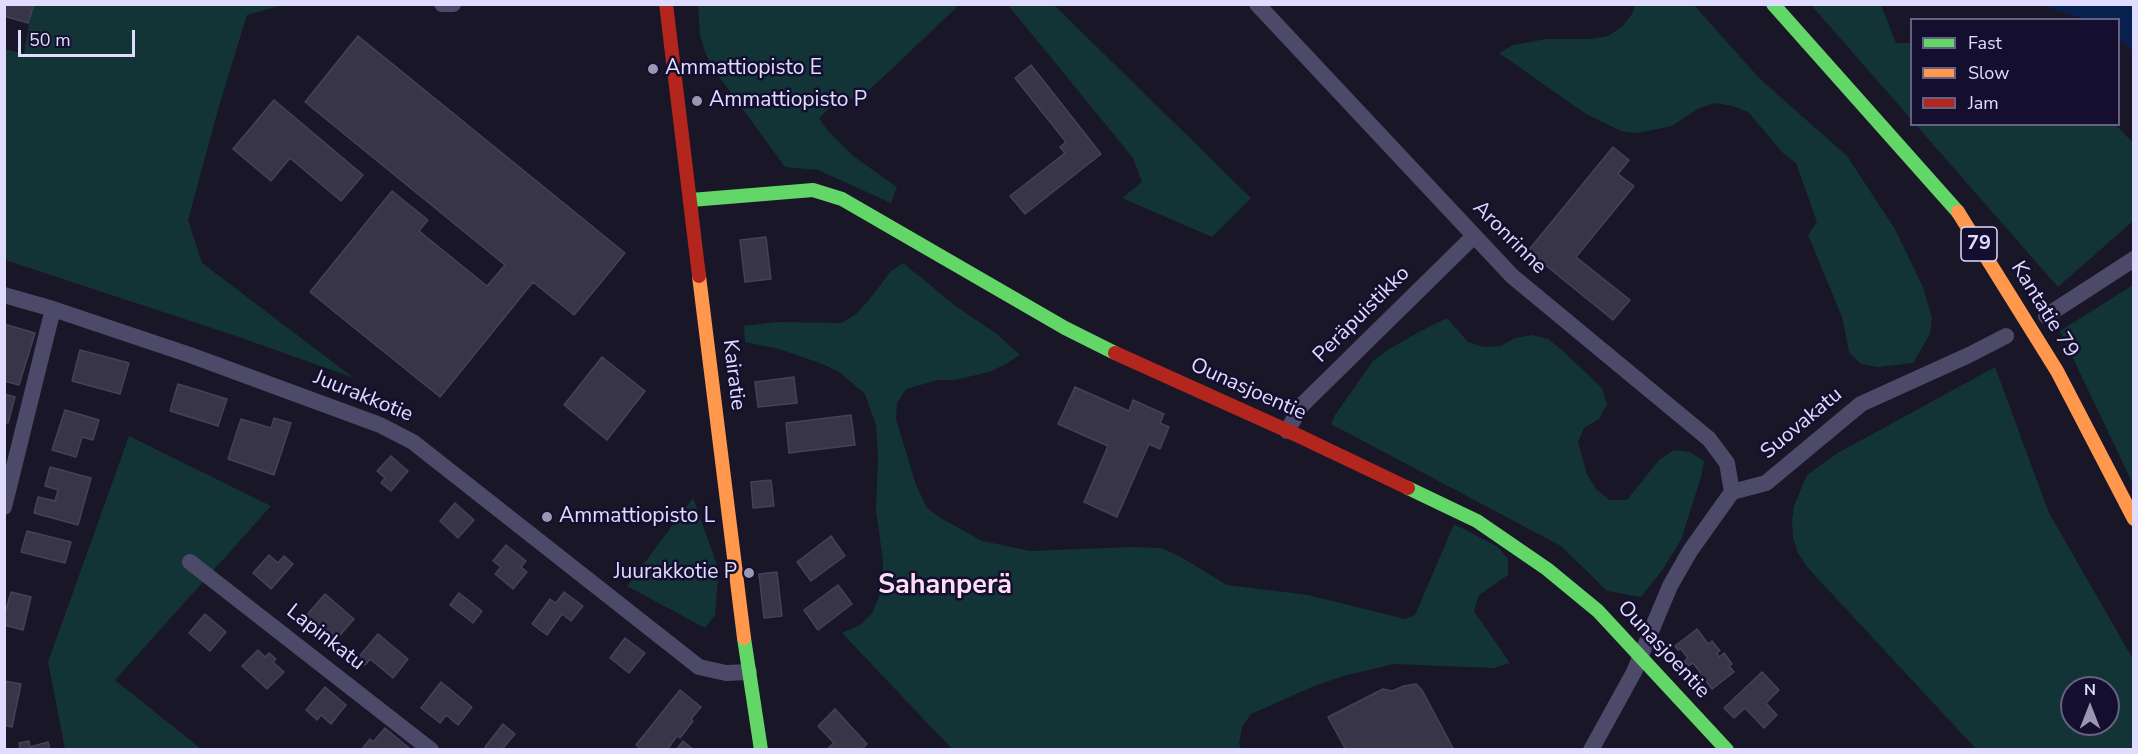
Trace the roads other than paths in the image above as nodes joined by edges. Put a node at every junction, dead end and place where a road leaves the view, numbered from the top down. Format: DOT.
graph roads {
  1 [pos="442,4"];
  2 [pos="453,4"];
  3 [pos="666,4"];
  4 [pos="1257,4"];
  5 [pos="1773,4"];
  6 [pos="690,200"];
  7 [pos="1474,236"];
  8 [pos="2133,259"];
  9 [pos="4,295"];
  10 [pos="53,309"];
  11 [pos="2046,316"];
  12 [pos="2006,336"];
  13 [pos="1287,430"];
  14 [pos="1732,492"];
  15 [pos="4,507"];
  16 [pos="2133,519"];
  17 [pos="190,562"];
  18 [pos="1640,658"];
  19 [pos="750,672"];
  20 [pos="431,750"];
  21 [pos="761,750"];
  22 [pos="1591,750"];
  23 [pos="1727,750"];
  1 -- 2 [label="street"];
  3 -- 6 [label="main road, Kairatie"];
  4 -- 7 [label="street, Aronrinne"];
  5 -- 16 [label="main road, Kantatie 79 / 79"];
  6 -- 13 [label="main road, Ounasjoentie"];
  6 -- 19 [label="main road, Kairatie"];
  7 -- 13 [label="street, Peräpuistikko"];
  7 -- 14 [label="street, Aronrinne"];
  8 -- 11 [label="street"];
  9 -- 10 [label="street, Juurakkotie"];
  10 -- 15 [label="street"];
  10 -- 19 [label="street, Juurakkotie"];
  12 -- 14 [label="street, Suovakatu"];
  13 -- 18 [label="main road, Ounasjoentie"];
  14 -- 18 [label="street"];
  17 -- 20 [label="street, Lapinkatu"];
  18 -- 22 [label="street"];
  18 -- 23 [label="main road, Ounasjoentie"];
  19 -- 21 [label="main road, Kairatie"];
}
